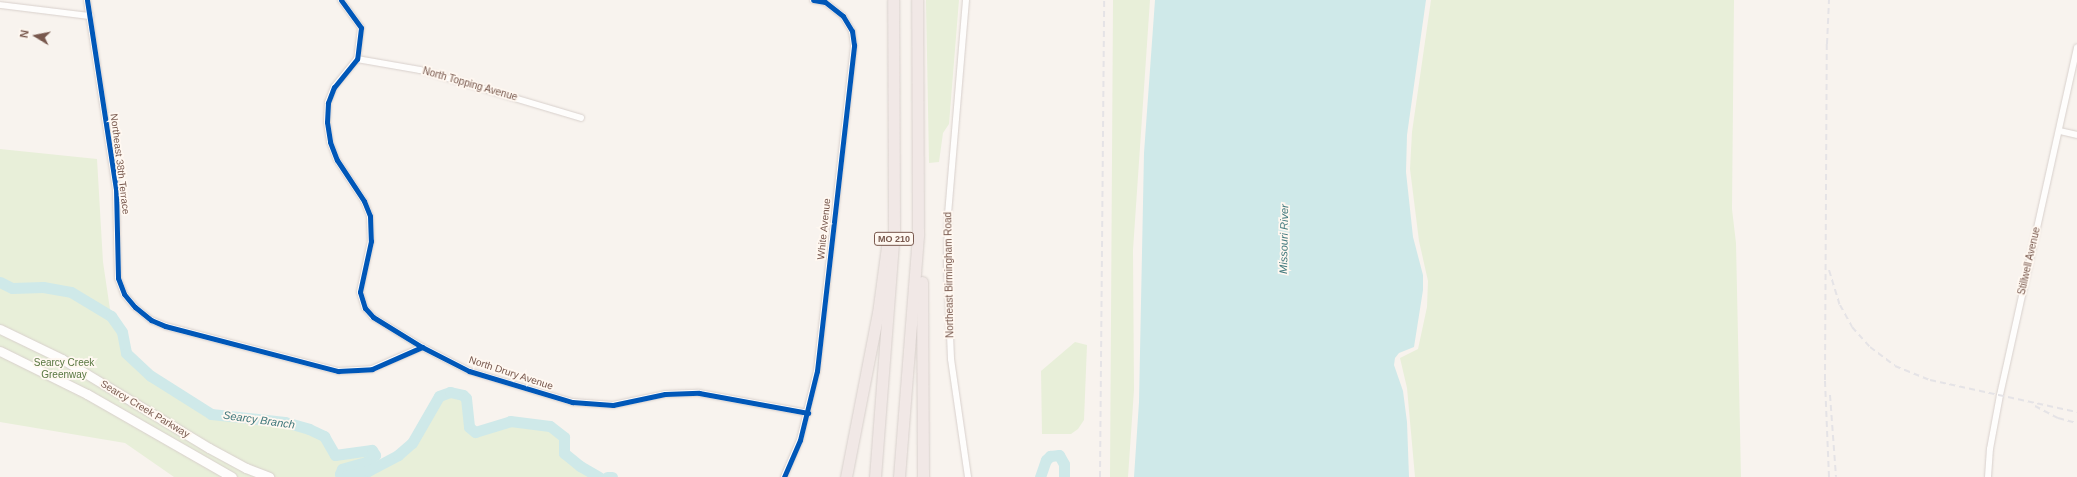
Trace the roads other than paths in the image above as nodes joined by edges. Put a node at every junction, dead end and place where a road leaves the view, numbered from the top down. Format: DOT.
graph roads {
  1 [pos="87,0"];
  2 [pos="341,0"];
  3 [pos="813,0"];
  4 [pos="893,0"];
  5 [pos="917,0"];
  6 [pos="966,0"];
  7 [pos="0,5"];
  8 [pos="90,16"];
  9 [pos="2077,47"];
  10 [pos="357,59"];
  11 [pos="581,118"];
  12 [pos="2060,131"];
  13 [pos="2077,135"];
  14 [pos="895,172"];
  15 [pos="917,257"];
  16 [pos="0,329"];
  17 [pos="422,347"];
  18 [pos="0,352"];
  19 [pos="808,413"];
  20 [pos="232,477"];
  21 [pos="269,477"];
  22 [pos="784,477"];
  23 [pos="846,477"];
  24 [pos="875,477"];
  25 [pos="899,477"];
  26 [pos="923,477"];
  27 [pos="968,477"];
  28 [pos="1988,477"];
  1 -- 8 [label="street, Northeast 38th Terrace"];
  2 -- 10 [label="street"];
  3 -- 19 [label="street, White Avenue"];
  4 -- 14 [label="highway, MO 210"];
  5 -- 15 [label="highway, MO 210"];
  6 -- 27 [label="street, Northeast Birmingham Road"];
  7 -- 8 [label="street"];
  8 -- 17 [label="street, Northeast 38th Terrace"];
  9 -- 12 [label="street, Stillwell Avenue"];
  10 -- 11 [label="street, North Topping Avenue"];
  10 -- 17 [label="street, North Drury Avenue"];
  12 -- 13 [label="street"];
  12 -- 28 [label="street, Stillwell Avenue"];
  14 -- 23 [label="highway"];
  14 -- 24 [label="highway, MO 210"];
  15 -- 25 [label="highway, MO 210"];
  15 -- 26 [label="highway"];
  16 -- 21 [label="street, Searcy Creek Parkway"];
  17 -- 19 [label="street, North Drury Avenue"];
  18 -- 20 [label="street, Searcy Creek Parkway"];
  19 -- 22 [label="street, White Avenue"];
}
